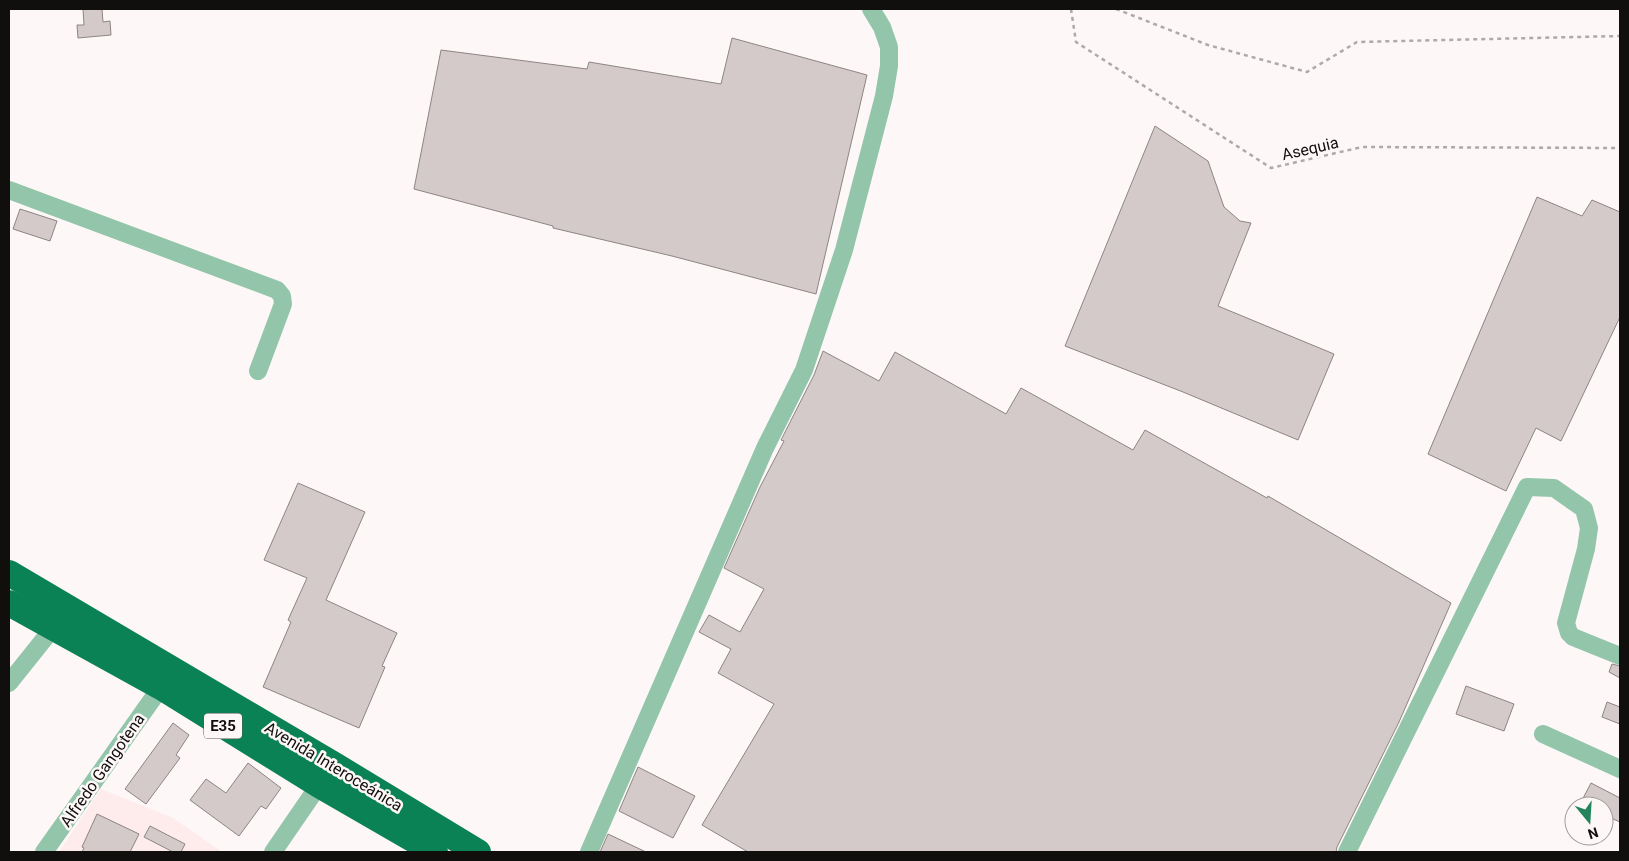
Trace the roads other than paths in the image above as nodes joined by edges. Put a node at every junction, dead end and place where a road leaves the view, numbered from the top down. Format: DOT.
graph roads {
  1 [pos="871,9"];
  2 [pos="9,190"];
  3 [pos="258,371"];
  4 [pos="9,573"];
  5 [pos="9,603"];
  6 [pos="53,628"];
  7 [pos="1620,656"];
  8 [pos="9,684"];
  9 [pos="161,687"];
  10 [pos="1542,734"];
  11 [pos="1620,768"];
  12 [pos="319,785"];
  13 [pos="44,852"];
  14 [pos="273,852"];
  15 [pos="435,852"];
  16 [pos="478,852"];
  17 [pos="589,852"];
  18 [pos="1347,852"];
  1 -- 17 [label="street"];
  2 -- 3 [label="street"];
  4 -- 16 [label="highway, Avenida Interoceánica / E35"];
  5 -- 6 [label="highway, Avenida Interoceánica / E35"];
  6 -- 8 [label="street"];
  6 -- 9 [label="highway, Avenida Interoceánica / E35"];
  7 -- 18 [label="street"];
  9 -- 12 [label="highway, Avenida Interoceánica / E35"];
  9 -- 13 [label="street, Alfredo Gangotena"];
  10 -- 11 [label="street"];
  12 -- 14 [label="street"];
  12 -- 15 [label="highway, Avenida Interoceánica / E35"];
}
